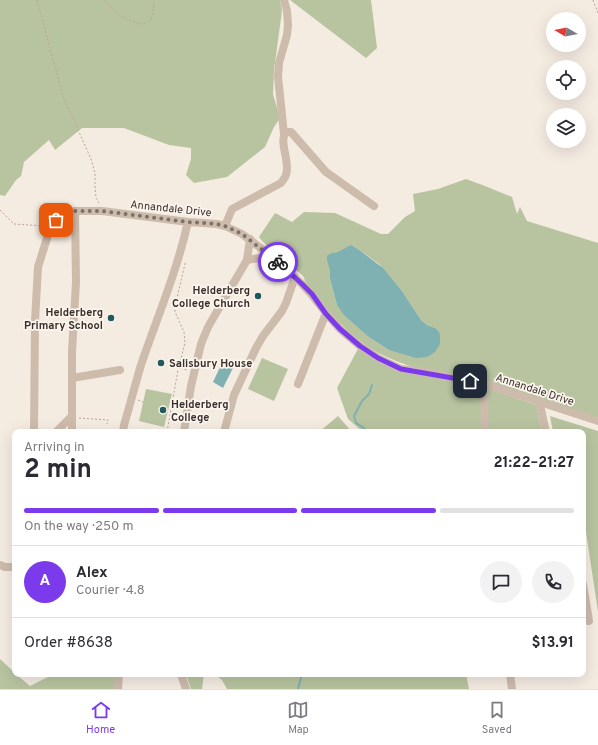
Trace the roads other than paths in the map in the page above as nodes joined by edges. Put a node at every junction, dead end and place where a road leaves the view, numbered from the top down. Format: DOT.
graph roads {
  1 [pos="284,0"];
  2 [pos="284,134"];
  3 [pos="374,206"];
  4 [pos="75,211"];
  5 [pos="188,222"];
  6 [pos="225,226"];
  7 [pos="250,239"];
  8 [pos="271,256"];
  9 [pos="247,260"];
  10 [pos="295,277"];
  11 [pos="326,314"];
  12 [pos="120,370"];
  13 [pos="72,378"];
  14 [pos="298,384"];
  15 [pos="485,384"];
  16 [pos="539,401"];
  17 [pos="72,417"];
  18 [pos="598,421"];
  19 [pos="34,429"];
  20 [pos="59,429"];
  21 [pos="72,429"];
  22 [pos="123,429"];
  23 [pos="184,429"];
  24 [pos="225,429"];
  25 [pos="485,429"];
  26 [pos="545,429"];
  27 [pos="0,565"];
  28 [pos="12,567"];
  29 [pos="586,602"];
  30 [pos="589,621"];
  31 [pos="119,677"];
  32 [pos="182,677"];
  33 [pos="510,677"];
  34 [pos="118,689"];
  35 [pos="186,689"];
  36 [pos="512,689"];
  1 -- 2 [label="street"];
  2 -- 3 [label="street"];
  2 -- 6 [label="street"];
  4 -- 5 [label="street, Annandale Drive"];
  4 -- 13 [label="street"];
  4 -- 19 [label="street, Annandale Drive"];
  5 -- 6 [label="street, Annandale Drive"];
  5 -- 22 [label="street"];
  6 -- 7 [label="street, Annandale Drive"];
  7 -- 8 [label="street, Annandale Drive"];
  7 -- 9 [label="street"];
  8 -- 9 [label="street"];
  8 -- 10 [label="street, Annandale Drive"];
  9 -- 23 [label="street"];
  10 -- 11 [label="street, Annandale Drive"];
  10 -- 24 [label="street"];
  11 -- 14 [label="street"];
  11 -- 15 [label="street, Annandale Drive"];
  12 -- 13 [label="street"];
  13 -- 17 [label="street"];
  15 -- 16 [label="street, Annandale Drive"];
  15 -- 25 [label="street"];
  16 -- 18 [label="street, Annandale Drive"];
  16 -- 26 [label="street"];
  17 -- 20 [label="street"];
  17 -- 21 [label="street"];
  27 -- 28 [label="street"];
  29 -- 30 [label="street"];
  31 -- 34 [label="street"];
  32 -- 35 [label="street"];
  33 -- 36 [label="street"];
}
